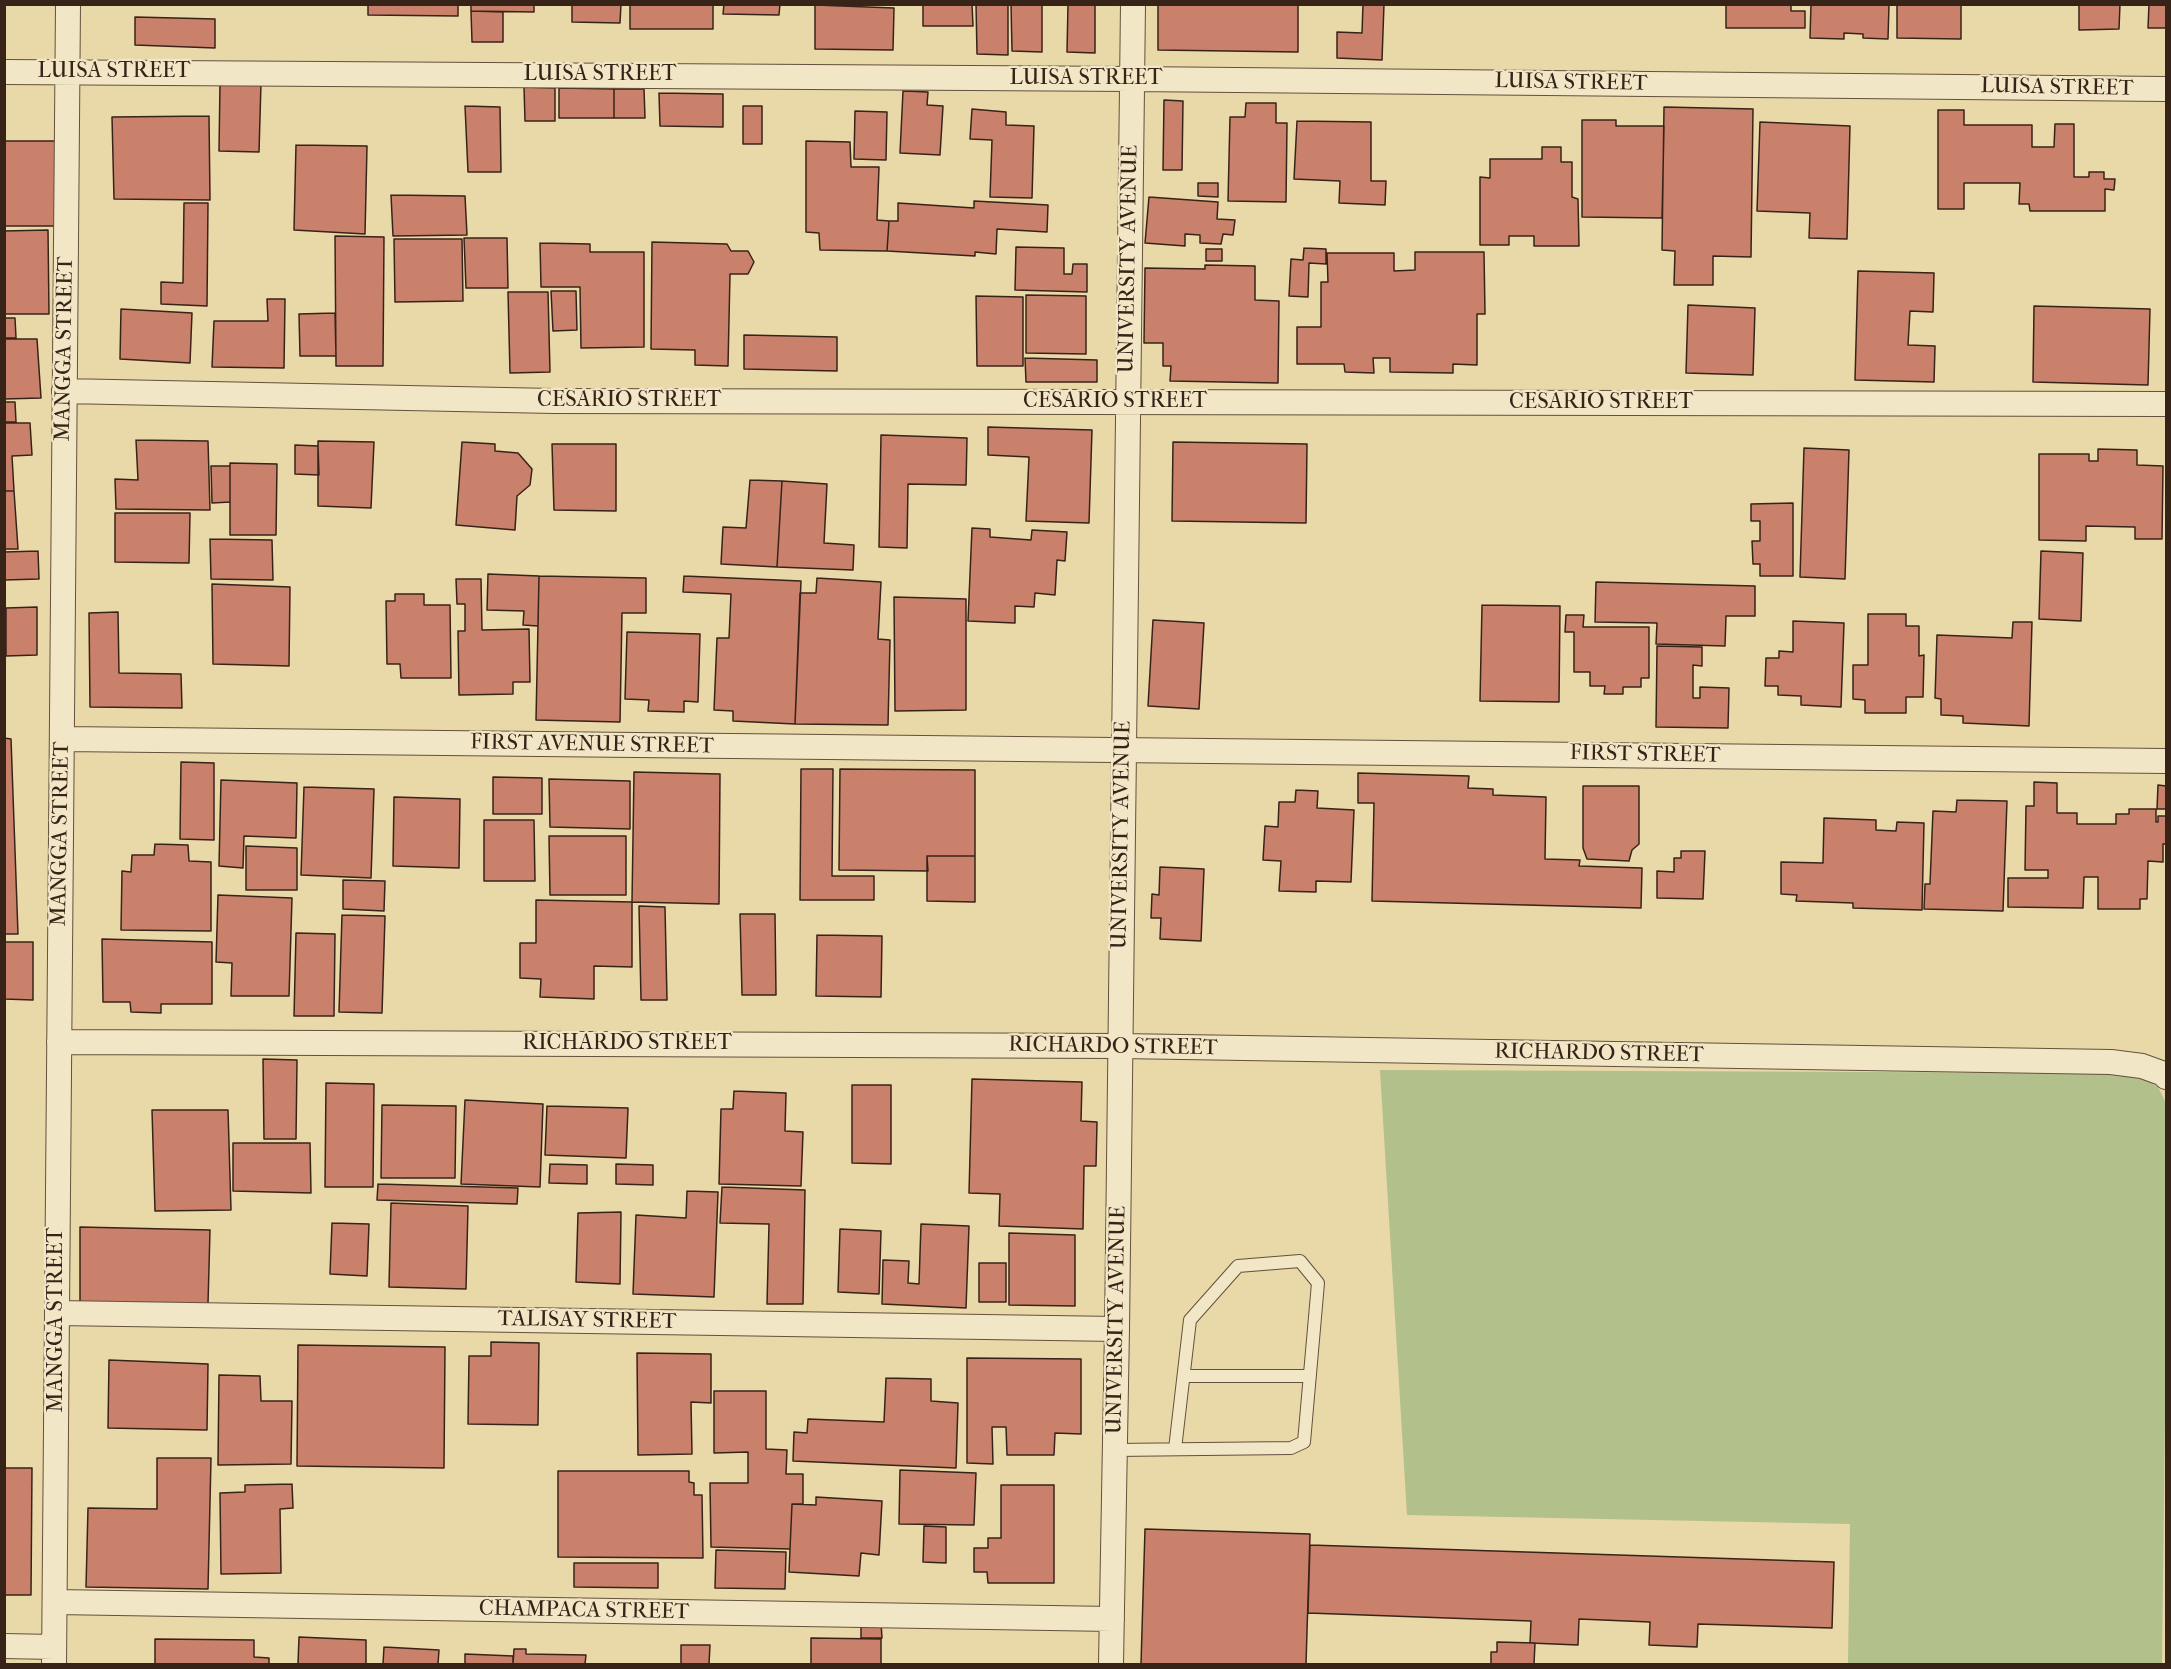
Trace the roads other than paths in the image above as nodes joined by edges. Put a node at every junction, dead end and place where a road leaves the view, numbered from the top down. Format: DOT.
graph roads {
  1 [pos="68,4"];
  2 [pos="1133,4"];
  3 [pos="4,72"];
  4 [pos="68,72"];
  5 [pos="1132,79"];
  6 [pos="2166,89"];
  7 [pos="64,391"];
  8 [pos="1127,402"];
  9 [pos="2166,404"];
  10 [pos="62,739"];
  11 [pos="1123,750"];
  12 [pos="2166,760"];
  13 [pos="59,1042"];
  14 [pos="1120,1046"];
  15 [pos="2165,1076"];
  16 [pos="57,1313"];
  17 [pos="1117,1329"];
  18 [pos="1184,1376"];
  19 [pos="1310,1376"];
  20 [pos="1175,1449"];
  21 [pos="1115,1450"];
  22 [pos="55,1602"];
  23 [pos="1112,1619"];
  24 [pos="4,1646"];
  25 [pos="54,1656"];
  26 [pos="1111,1665"];
  1 -- 4 [label="street, MANGGA STREET"];
  2 -- 5 [label="street, UNIVERSITY AVENUE"];
  3 -- 4 [label="street, LUISA STREET"];
  4 -- 5 [label="street, LUISA STREET"];
  4 -- 7 [label="street, MANGGA STREET"];
  5 -- 6 [label="street, LUISA STREET"];
  5 -- 8 [label="street, UNIVERSITY AVENUE"];
  7 -- 8 [label="street, CESARIO STREET"];
  7 -- 10 [label="street, MANGGA STREET"];
  8 -- 9 [label="street, CESARIO STREET"];
  8 -- 11 [label="street, UNIVERSITY AVENUE"];
  10 -- 11 [label="street, FIRST AVENUE STREET"];
  10 -- 13 [label="street, MANGGA STREET"];
  11 -- 12 [label="street, FIRST STREET"];
  11 -- 14 [label="street, UNIVERSITY AVENUE"];
  13 -- 14 [label="street, RICHARDO STREET"];
  13 -- 16 [label="street, MANGGA STREET"];
  14 -- 15 [label="street, RICHARDO STREET"];
  14 -- 17 [label="street, UNIVERSITY AVENUE"];
  16 -- 17 [label="street, TALISAY STREET"];
  16 -- 22 [label="street, MANGGA STREET"];
  17 -- 21 [label="street, UNIVERSITY AVENUE"];
  18 -- 19 [label="lane"];
  18 -- 19 [label="lane"];
  18 -- 20 [label="lane"];
  19 -- 20 [label="lane"];
  20 -- 21 [label="lane"];
  21 -- 23 [label="street, UNIVERSITY AVENUE"];
  22 -- 23 [label="street, CHAMPACA STREET"];
  22 -- 25 [label="street, MANGGA STREET"];
  23 -- 26 [label="street, UNIVERSITY AVENUE"];
  24 -- 25 [label="street"];
}
